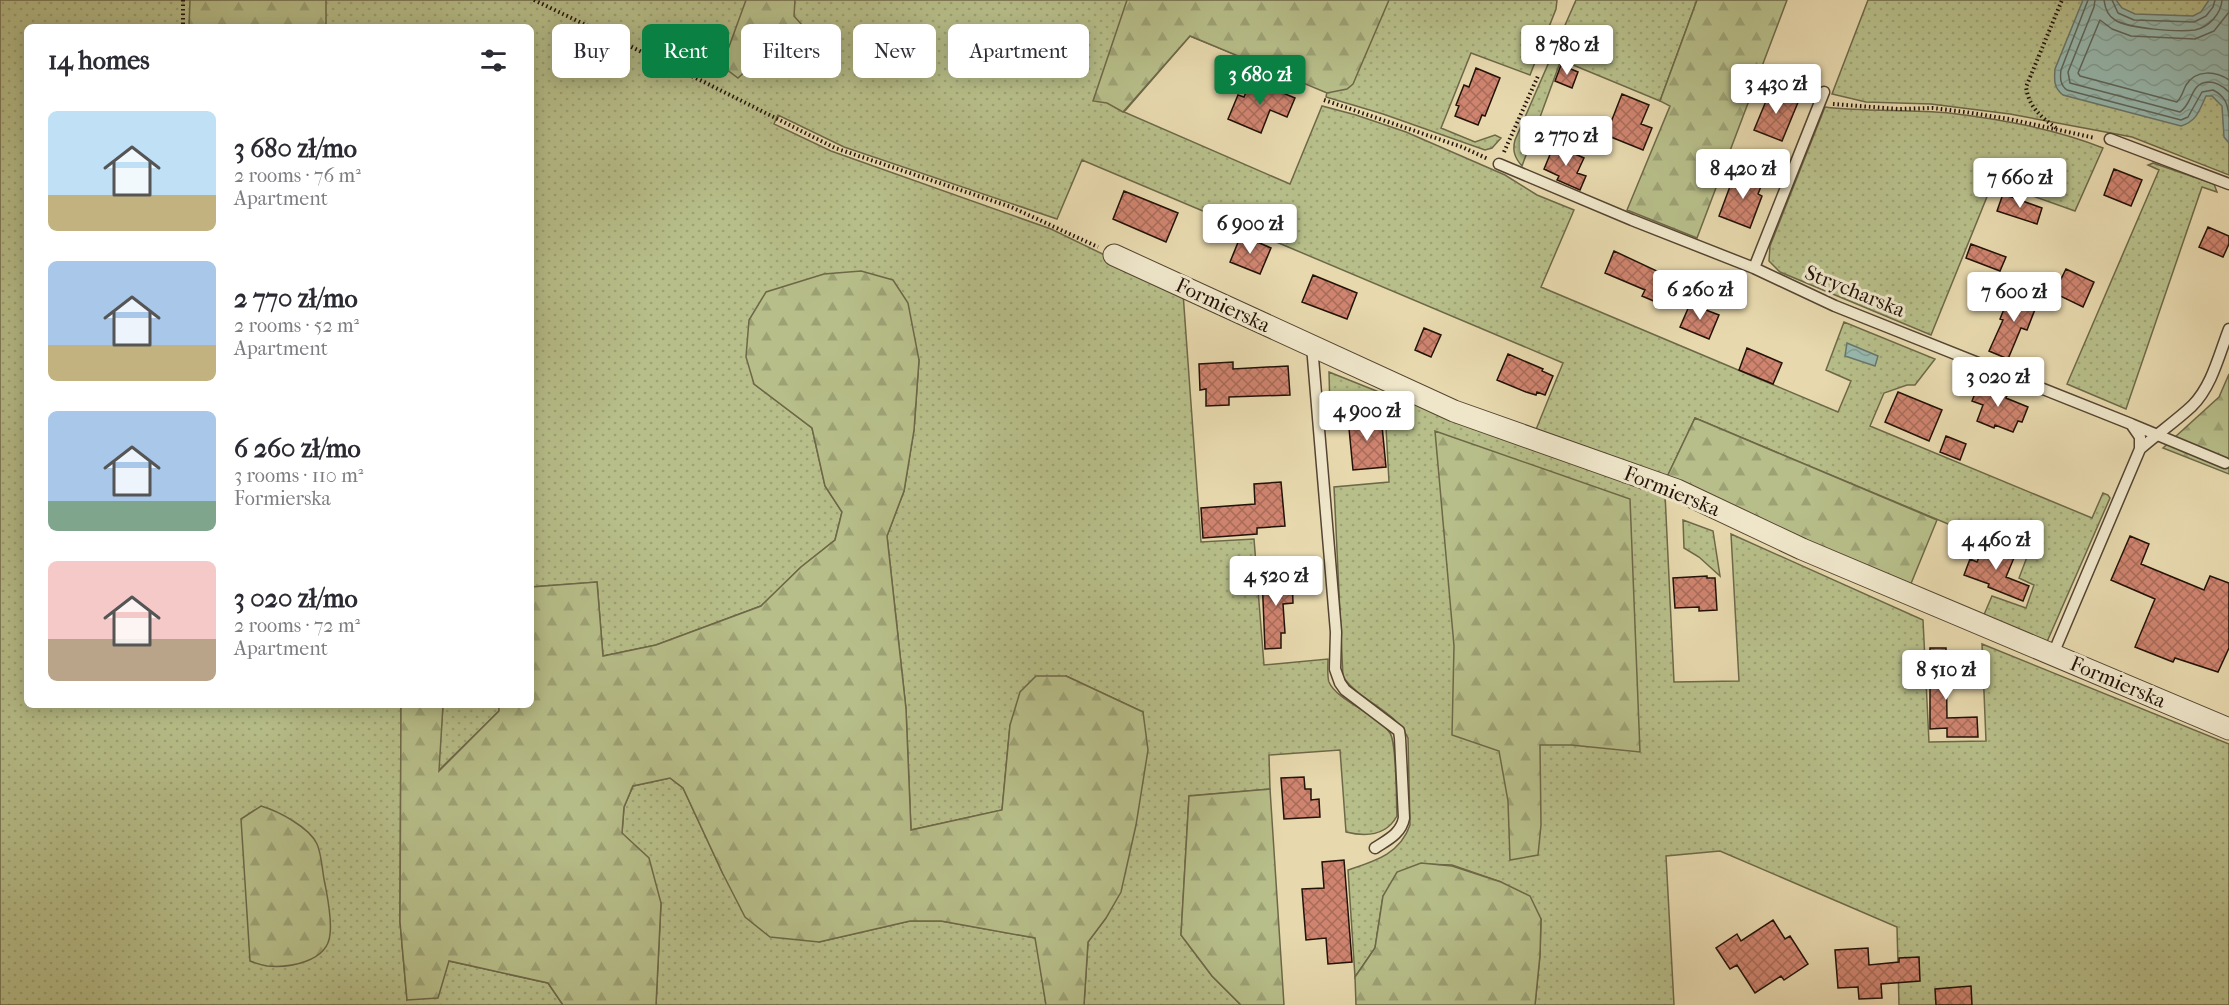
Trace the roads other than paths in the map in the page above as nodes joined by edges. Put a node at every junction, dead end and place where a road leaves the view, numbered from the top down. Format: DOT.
graph roads {
  1 [pos="1822,97"];
  2 [pos="2110,139"];
  3 [pos="1499,164"];
  4 [pos="2229,184"];
  5 [pos="1114,255"];
  6 [pos="1754,268"];
  7 [pos="2229,329"];
  8 [pos="1312,346"];
  9 [pos="2131,424"];
  10 [pos="2156,434"];
  11 [pos="2140,449"];
  12 [pos="2225,463"];
  13 [pos="2052,654"];
  14 [pos="2229,729"];
  15 [pos="1375,848"];
  1 -- 6 [label="lane"];
  2 -- 4 [label="lane"];
  3 -- 6 [label="lane, Strycharska"];
  5 -- 8 [label="street, Formierska"];
  6 -- 9 [label="lane, Strycharska"];
  7 -- 10 [label="lane"];
  8 -- 13 [label="street, Formierska"];
  8 -- 15 [label="lane"];
  9 -- 10 [label="lane, Strycharska"];
  9 -- 11 [label="lane"];
  10 -- 11 [label="lane"];
  10 -- 12 [label="lane, Strycharska"];
  11 -- 13 [label="lane"];
  13 -- 14 [label="street, Formierska"];
}
